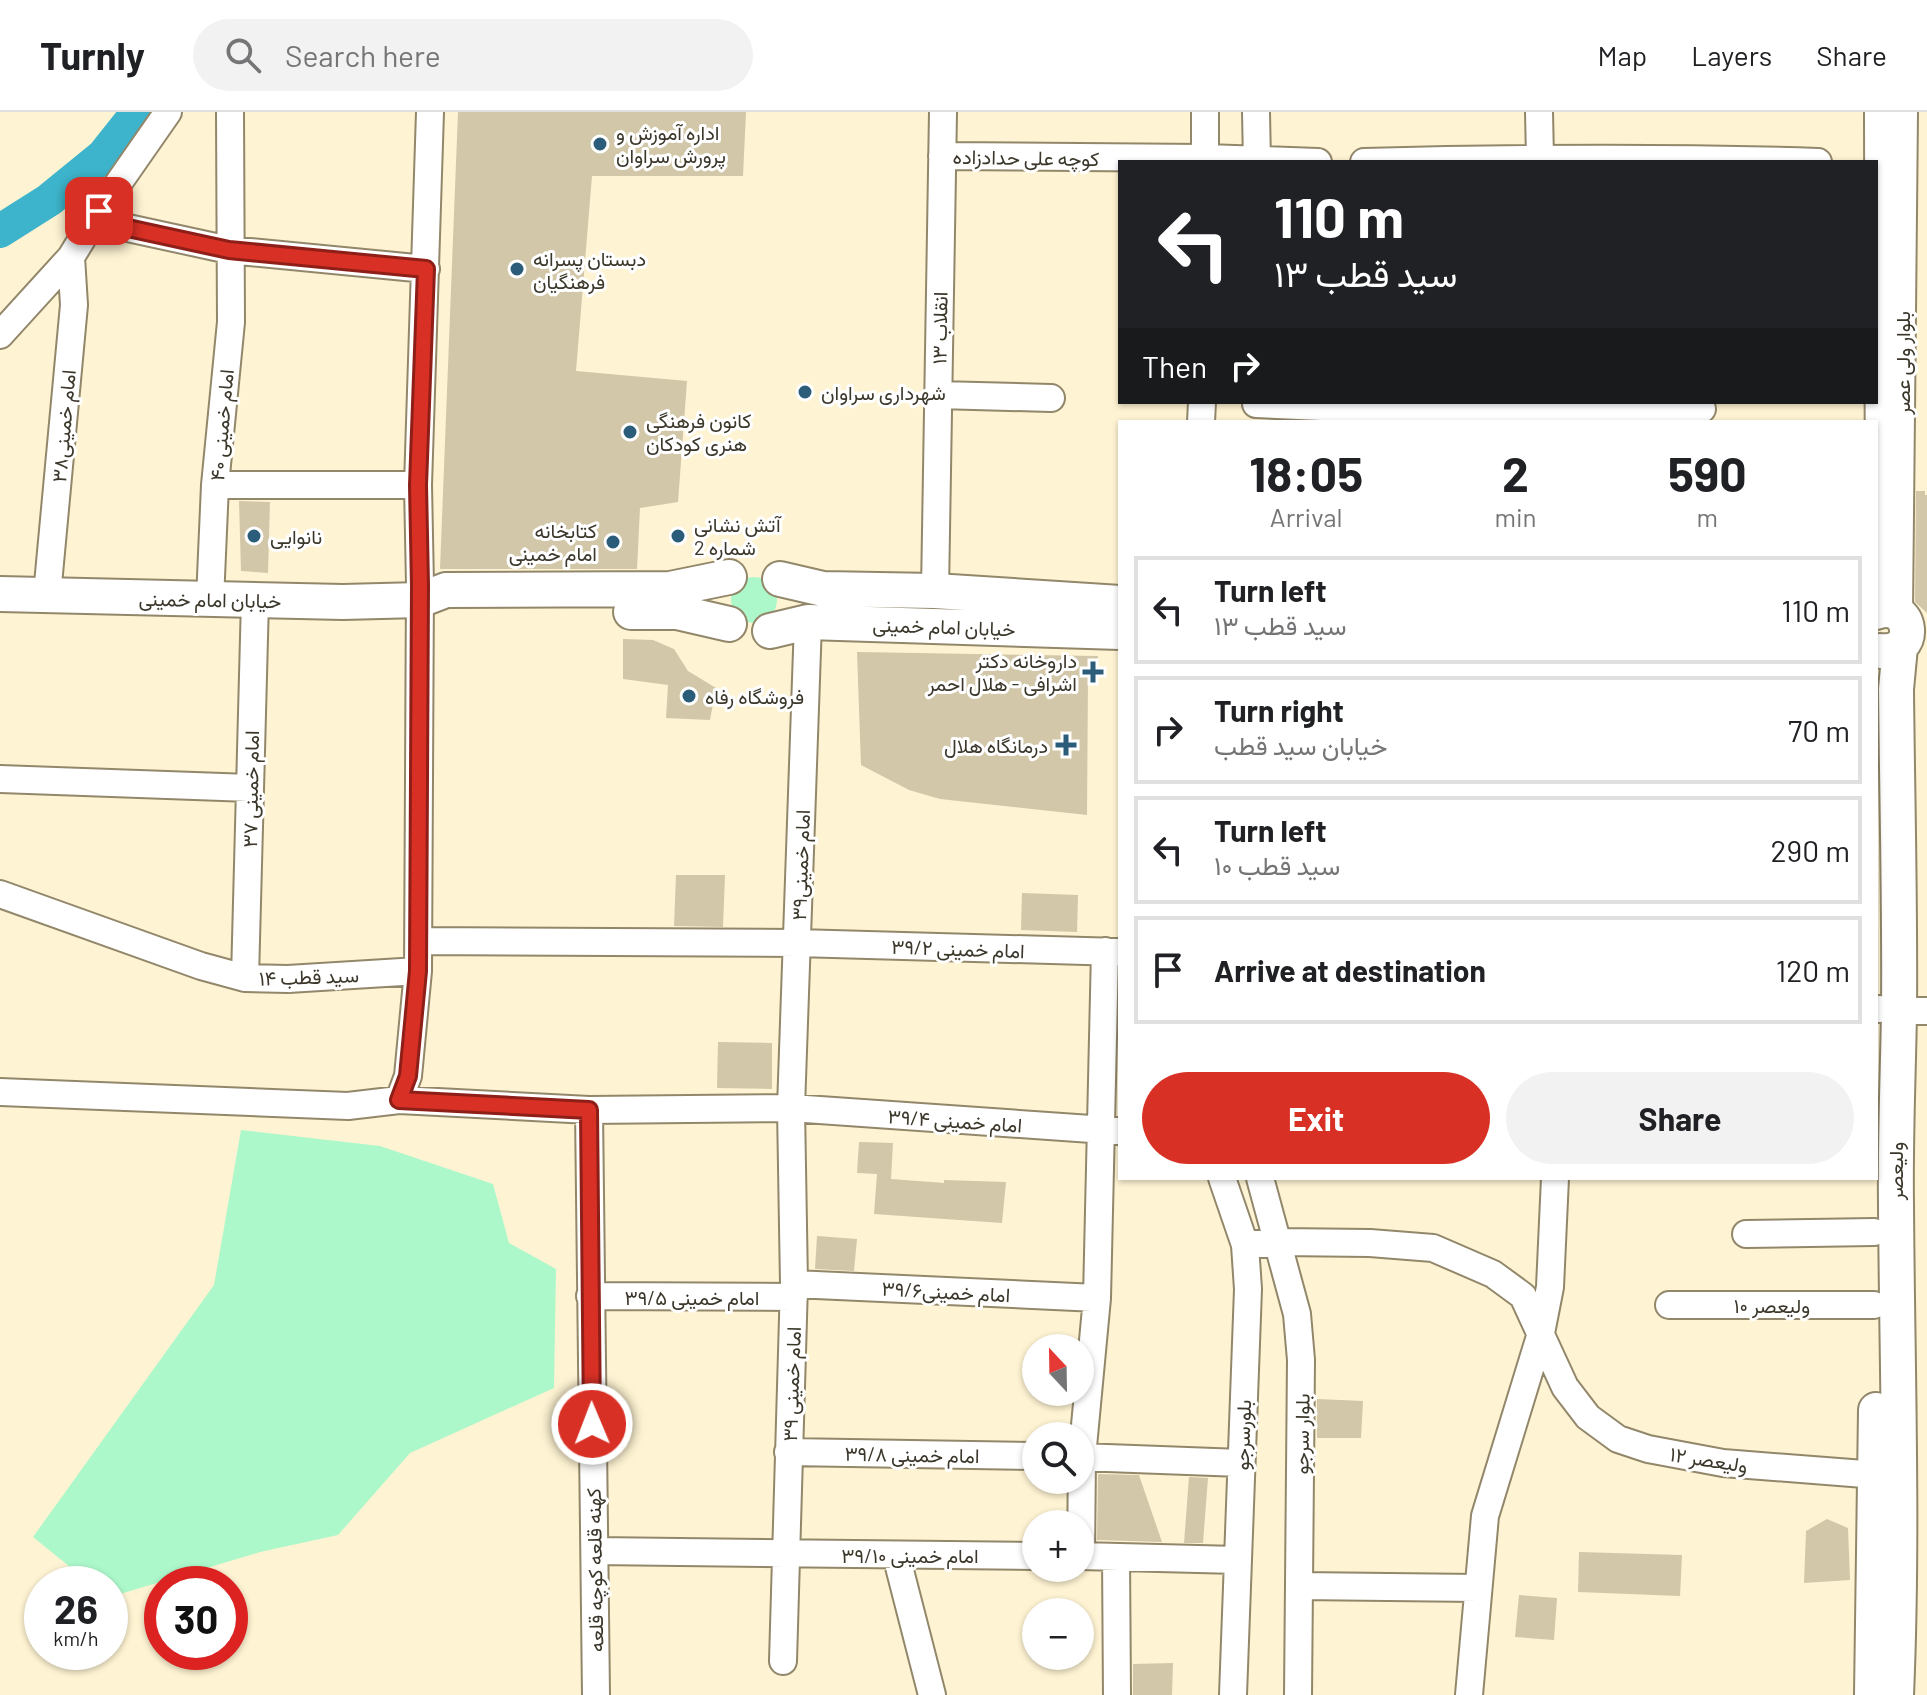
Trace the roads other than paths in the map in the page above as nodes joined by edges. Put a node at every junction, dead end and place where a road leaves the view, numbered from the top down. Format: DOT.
graph roads {
  1 [pos="168,112"];
  2 [pos="230,112"];
  3 [pos="430,112"];
  4 [pos="943,112"];
  5 [pos="1205,112"];
  6 [pos="1256,112"];
  7 [pos="1539,112"];
  8 [pos="1878,112"];
  9 [pos="1904,112"];
  10 [pos="942,156"];
  11 [pos="1546,159"];
  12 [pos="1205,160"];
  13 [pos="1257,160"];
  14 [pos="1485,160"];
  15 [pos="1762,160"];
  16 [pos="1877,160"];
  17 [pos="1915,161"];
  18 [pos="1878,164"];
  19 [pos="99,211"];
  20 [pos="229,250"];
  21 [pos="71,257"];
  22 [pos="426,269"];
  23 [pos="0,335"];
  24 [pos="1878,368"];
  25 [pos="938,395"];
  26 [pos="1051,398"];
  27 [pos="1256,409"];
  28 [pos="1549,409"];
  29 [pos="1702,409"];
  30 [pos="215,485"];
  31 [pos="418,485"];
  32 [pos="729,577"];
  33 [pos="780,579"];
  34 [pos="935,591"];
  35 [pos="0,594"];
  36 [pos="47,595"];
  37 [pos="210,600"];
  38 [pos="255,600"];
  39 [pos="420,600"];
  40 [pos="1118,603"];
  41 [pos="808,622"];
  42 [pos="729,624"];
  43 [pos="1896,629"];
  44 [pos="770,631"];
  45 [pos="1118,632"];
  46 [pos="0,779"];
  47 [pos="250,788"];
  48 [pos="0,894"];
  49 [pos="419,941"];
  50 [pos="797,943"];
  51 [pos="1112,952"];
  52 [pos="418,971"];
  53 [pos="245,978"];
  54 [pos="1895,1010"];
  55 [pos="1878,1070"];
  56 [pos="0,1092"];
  57 [pos="399,1100"];
  58 [pos="791,1108"];
  59 [pos="589,1110"];
  60 [pos="1110,1131"];
  61 [pos="1223,1180"];
  62 [pos="1261,1180"];
  63 [pos="1555,1180"];
  64 [pos="1874,1180"];
  65 [pos="1874,1232"];
  66 [pos="1746,1234"];
  67 [pos="1279,1242"];
  68 [pos="1245,1245"];
  69 [pos="794,1290"];
  70 [pos="590,1296"];
  71 [pos="1097,1298"];
  72 [pos="1669,1305"];
  73 [pos="1874,1305"];
  74 [pos="1541,1333"];
  75 [pos="1085,1422"];
  76 [pos="788,1452"];
  77 [pos="1022,1456"];
  78 [pos="1094,1457"];
  79 [pos="1241,1463"];
  80 [pos="1902,1473"];
  81 [pos="595,1551"];
  82 [pos="785,1555"];
  83 [pos="896,1555"];
  84 [pos="1022,1556"];
  85 [pos="1094,1556"];
  86 [pos="1116,1557"];
  87 [pos="1237,1560"];
  88 [pos="1299,1586"];
  89 [pos="1478,1588"];
  90 [pos="783,1661"];
  91 [pos="596,1695"];
  92 [pos="932,1695"];
  93 [pos="1117,1695"];
  94 [pos="1233,1695"];
  95 [pos="1298,1695"];
  96 [pos="1469,1695"];
  97 [pos="1872,1695"];
  98 [pos="1896,1695"];
  1 -- 19 [label="street"];
  2 -- 20 [label="street, امام خمینی ۴۰"];
  3 -- 22 [label="street"];
  4 -- 10 [label="street, انقلاب ۱۳"];
  5 -- 12 [label="street"];
  6 -- 13 [label="street"];
  7 -- 11 [label="street"];
  8 -- 16 [label="street, بلوار ولی عصر"];
  9 -- 17 [label="street, بلوار ولی عصر"];
  10 -- 12 [label="street, کوچه علی حدادزاده"];
  10 -- 25 [label="street, انقلاب ۱۳"];
  11 -- 14 [label="street"];
  11 -- 15 [label="street"];
  17 -- 18 [label="street"];
  17 -- 43 [label="street, بلوار ولی عصر"];
  19 -- 20 [label="street"];
  19 -- 21 [label="street"];
  20 -- 22 [label="street"];
  20 -- 30 [label="street, امام خمینی ۴۰"];
  21 -- 23 [label="street"];
  21 -- 36 [label="street, امام خمینی۳۸"];
  22 -- 31 [label="street"];
  24 -- 43 [label="street, بلوار ولی عصر"];
  25 -- 26 [label="street"];
  25 -- 34 [label="street, انقلاب ۱۳"];
  27 -- 28 [label="street"];
  28 -- 29 [label="street"];
  30 -- 31 [label="street"];
  30 -- 37 [label="street, امام خمینی ۴۰"];
  31 -- 39 [label="street"];
  32 -- 33 [label="main road"];
  32 -- 39 [label="main road, خیابان امام خمینی"];
  32 -- 42 [label="main road"];
  33 -- 34 [label="main road, خیابان امام خمینی"];
  33 -- 44 [label="main road"];
  34 -- 40 [label="main road, خیابان امام خمینی"];
  35 -- 36 [label="main road, خیابان امام خمینی"];
  36 -- 37 [label="main road, خیابان امام خمینی"];
  37 -- 38 [label="main road, خیابان امام خمینی"];
  38 -- 39 [label="main road, خیابان امام خمینی"];
  38 -- 47 [label="street, امام خمینی ۳۷"];
  39 -- 42 [label="main road, خیابان امام خمینی"];
  39 -- 49 [label="street"];
  41 -- 44 [label="main road, خیابان امام خمینی"];
  41 -- 45 [label="main road, خیابان امام خمینی"];
  41 -- 50 [label="street, امام خمینی۳۹"];
  42 -- 44 [label="main road"];
  43 -- 54 [label="main road, ولیعصر"];
  46 -- 47 [label="street"];
  47 -- 53 [label="street, امام خمینی ۳۷"];
  48 -- 53 [label="street, سید قطب ۱۴"];
  49 -- 50 [label="street, امام خمینی ۳۹/۲"];
  49 -- 52 [label="street"];
  50 -- 51 [label="street, امام خمینی ۳۹/۲"];
  50 -- 58 [label="street, امام خمینی۳۹"];
  51 -- 60 [label="street"];
  52 -- 53 [label="street, سید قطب ۱۴"];
  52 -- 57 [label="street"];
  54 -- 55 [label="main road, ولیعصر"];
  54 -- 80 [label="main road, ولیعصر"];
  56 -- 57 [label="street, امام خمینی ۳۹/۴"];
  57 -- 59 [label="street, امام خمینی ۳۹/۴"];
  58 -- 59 [label="street, امام خمینی ۳۹/۴"];
  58 -- 60 [label="street, امام خمینی ۳۹/۴"];
  58 -- 69 [label="street, امام خمینی ۳۹"];
  59 -- 70 [label="street, کهنه قلعه کوچه قلعه"];
  60 -- 71 [label="street"];
  61 -- 68 [label="street, بلورسرجو"];
  62 -- 67 [label="street, بلوار سرجو"];
  63 -- 74 [label="street"];
  64 -- 65 [label="main road, ولیعصر"];
  65 -- 66 [label="street"];
  65 -- 73 [label="main road, ولیعصر"];
  67 -- 68 [label="street, ولیعصر ۱۲"];
  67 -- 74 [label="street, ولیعصر ۱۲"];
  67 -- 88 [label="street, بلوار سرجو"];
  68 -- 79 [label="street, بلورسرجو"];
  69 -- 70 [label="street, امام خمینی ۳۹/۵"];
  69 -- 71 [label="street, امام خمینی۳۹/۶"];
  69 -- 76 [label="street, امام خمینی ۳۹"];
  70 -- 81 [label="street, کهنه قلعه کوچه قلعه"];
  71 -- 75 [label="street"];
  72 -- 73 [label="street, ولیعصر ۱۰"];
  73 -- 80 [label="main road, ولیعصر"];
  74 -- 80 [label="street, ولیعصر ۱۲"];
  74 -- 89 [label="street"];
  76 -- 77 [label="street, امام خمینی ۳۹/۸"];
  76 -- 82 [label="street, امام خمینی ۳۹"];
  78 -- 79 [label="street"];
  79 -- 87 [label="street, بلورسرجو"];
  80 -- 97 [label="main road, ولیعصر"];
  80 -- 98 [label="main road, ولیعصر"];
  81 -- 82 [label="street, امام خمینی ۳۹/۱۰"];
  81 -- 91 [label="street, کهنه قلعه کوچه قلعه"];
  82 -- 83 [label="street, امام خمینی ۳۹/۱۰"];
  82 -- 90 [label="street, امام خمینی ۳۹"];
  83 -- 84 [label="street, امام خمینی ۳۹/۱۰"];
  83 -- 92 [label="street"];
  85 -- 86 [label="street"];
  86 -- 87 [label="street"];
  86 -- 93 [label="street"];
  87 -- 94 [label="street, بلورسرجو"];
  88 -- 89 [label="street"];
  88 -- 95 [label="street, بلوار سرجو"];
  89 -- 96 [label="street"];
}
